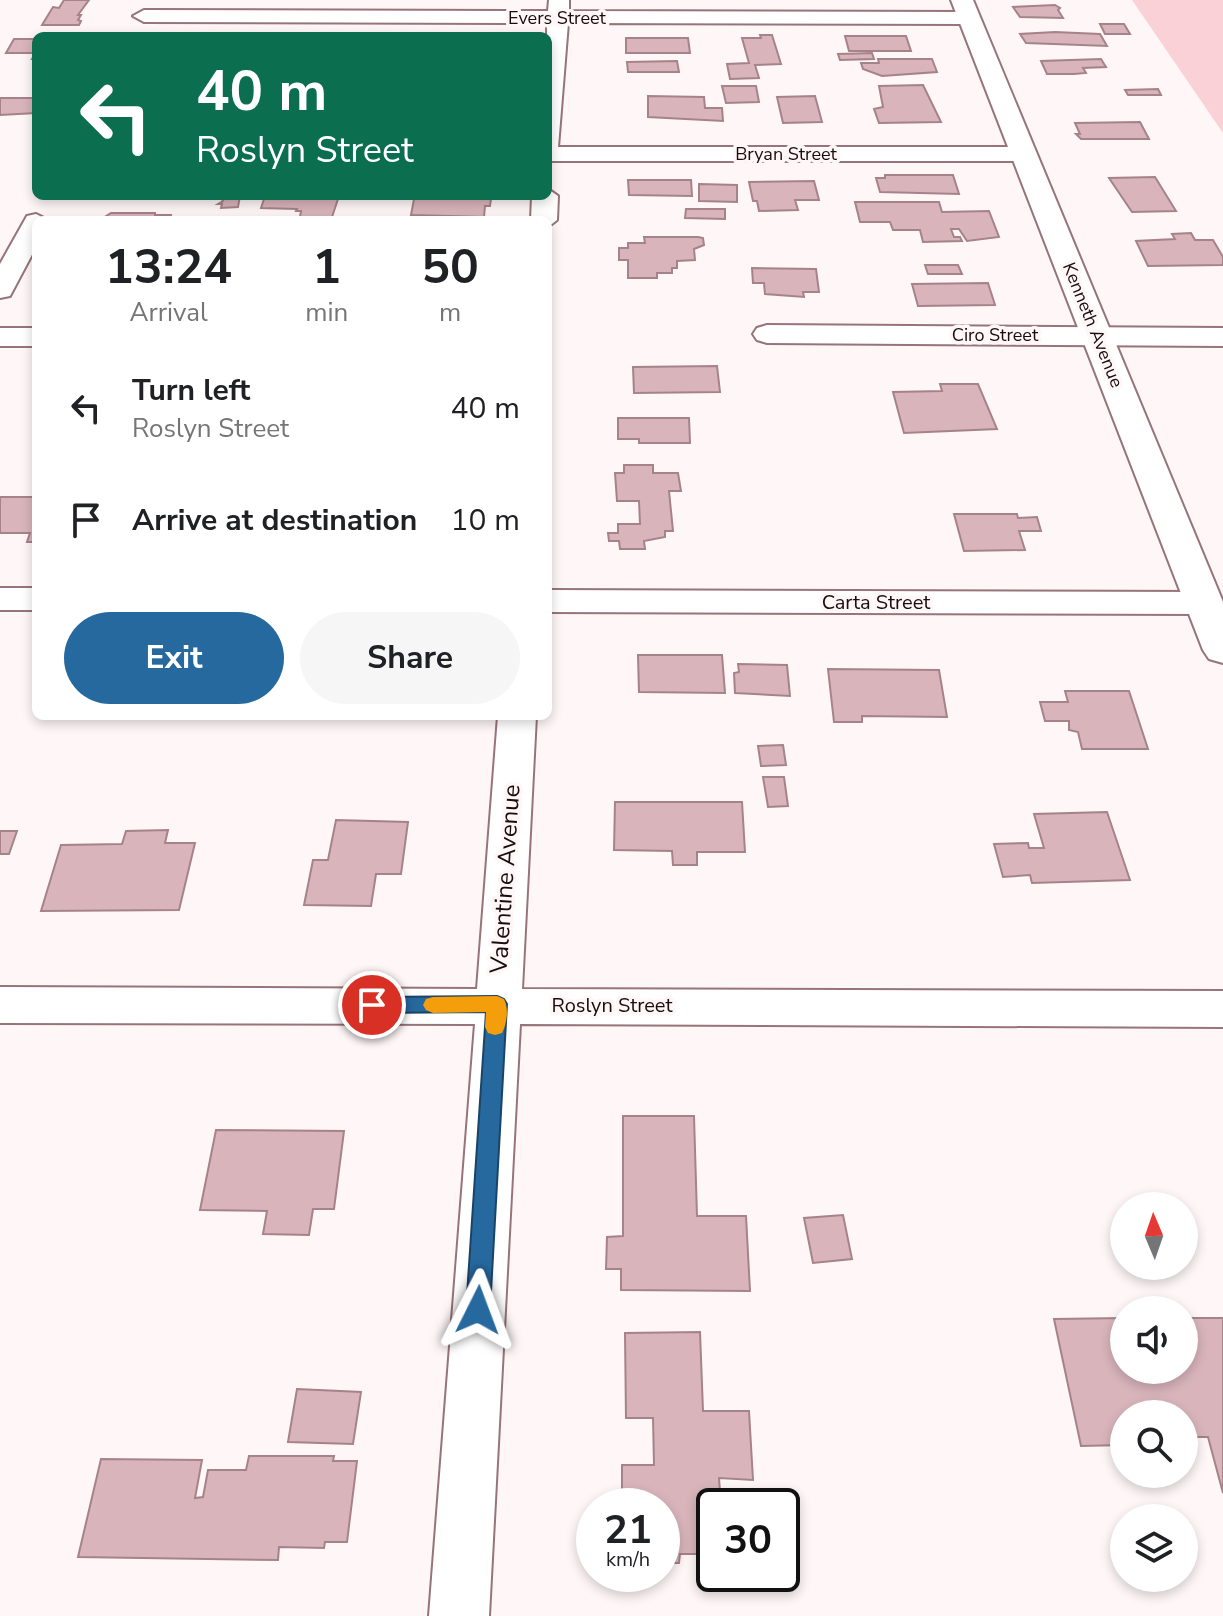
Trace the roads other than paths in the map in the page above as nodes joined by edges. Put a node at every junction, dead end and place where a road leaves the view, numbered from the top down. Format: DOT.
graph roads {
  1 [pos="558,9"];
  2 [pos="966,9"];
  3 [pos="143,17"];
  4 [pos="552,89"];
  5 [pos="552,154"];
  6 [pos="1024,154"];
  7 [pos="32,230"];
  8 [pos="0,290"];
  9 [pos="767,334"];
  10 [pos="1097,335"];
  11 [pos="0,337"];
  12 [pos="32,337"];
  13 [pos="1223,337"];
  14 [pos="0,599"];
  15 [pos="32,599"];
  16 [pos="552,601"];
  17 [pos="1205,603"];
  18 [pos="1223,650"];
  19 [pos="517,720"];
  20 [pos="497,1004"];
  21 [pos="0,1005"];
  22 [pos="1223,1009"];
  23 [pos="459,1616"];
  1 -- 2 [label="street, Evers Street"];
  1 -- 3 [label="street, Evers Street"];
  1 -- 4 [label="street"];
  2 -- 6 [label="street, Kenneth Avenue"];
  5 -- 6 [label="street, Bryan Street"];
  6 -- 10 [label="street, Kenneth Avenue"];
  7 -- 8 [label="street"];
  9 -- 10 [label="street, Ciro Street"];
  10 -- 13 [label="street, Ciro Street"];
  10 -- 17 [label="street, Kenneth Avenue"];
  11 -- 12 [label="street"];
  14 -- 15 [label="street"];
  16 -- 17 [label="street, Carta Street"];
  17 -- 18 [label="street, Kenneth Avenue"];
  19 -- 20 [label="street, Valentine Avenue"];
  20 -- 21 [label="street, Roslyn Street"];
  20 -- 22 [label="street, Roslyn Street"];
  20 -- 23 [label="street, Valentine Avenue"];
}
